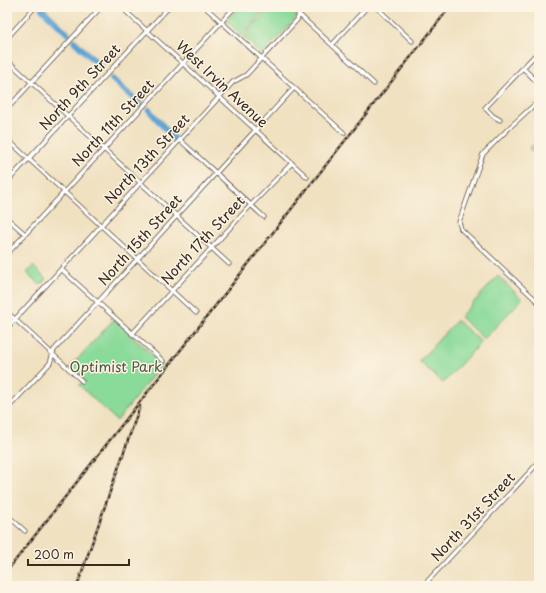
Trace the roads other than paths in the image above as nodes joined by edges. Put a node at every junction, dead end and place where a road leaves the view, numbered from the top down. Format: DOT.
graph roads {
  1 [pos="35,7"];
  2 [pos="101,7"];
  3 [pos="121,7"];
  4 [pos="169,7"];
  5 [pos="205,7"];
  6 [pos="235,7"];
  7 [pos="290,7"];
  8 [pos="302,7"];
  9 [pos="366,7"];
  10 [pos="376,7"];
  11 [pos="298,14"];
  12 [pos="221,22"];
  13 [pos="147,30"];
  14 [pos="7,38"];
  15 [pos="412,41"];
  16 [pos="332,45"];
  17 [pos="539,51"];
  18 [pos="262,58"];
  19 [pos="7,60"];
  20 [pos="184,63"];
  21 [pos="523,68"];
  22 [pos="32,82"];
  23 [pos="374,84"];
  24 [pos="539,84"];
  25 [pos="294,88"];
  26 [pos="220,96"];
  27 [pos="539,105"];
  28 [pos="7,109"];
  29 [pos="69,116"];
  30 [pos="500,120"];
  31 [pos="256,130"];
  32 [pos="344,133"];
  33 [pos="7,139"];
  34 [pos="180,140"];
  35 [pos="104,149"];
  36 [pos="29,159"];
  37 [pos="292,163"];
  38 [pos="216,173"];
  39 [pos="307,177"];
  40 [pos="7,182"];
  41 [pos="140,182"];
  42 [pos="64,192"];
  43 [pos="251,205"];
  44 [pos="177,216"];
  45 [pos="264,217"];
  46 [pos="7,218"];
  47 [pos="101,226"];
  48 [pos="24,234"];
  49 [pos="212,248"];
  50 [pos="7,254"];
  51 [pos="137,259"];
  52 [pos="229,264"];
  53 [pos="61,269"];
  54 [pos="172,290"];
  55 [pos="97,302"];
  56 [pos="539,303"];
  57 [pos="7,312"];
  58 [pos="196,313"];
  59 [pos="15,319"];
  60 [pos="7,328"];
  61 [pos="132,334"];
  62 [pos="53,355"];
  63 [pos="163,361"];
  64 [pos="82,381"];
  65 [pos="7,409"];
  66 [pos="539,462"];
  67 [pos="7,515"];
  68 [pos="25,531"];
  69 [pos="423,586"];
  1 -- 14 [label="street"];
  2 -- 22 [label="street"];
  3 -- 13 [label="street, West Irvin Avenue"];
  4 -- 13 [label="street, North 9th Street"];
  5 -- 12 [label="street"];
  6 -- 12 [label="street, North 11th Street"];
  7 -- 11 [label="street"];
  8 -- 11 [label="street, North 13th Street"];
  9 -- 16 [label="street"];
  10 -- 15 [label="street"];
  11 -- 16 [label="street"];
  11 -- 18 [label="street, North 13th Street"];
  12 -- 18 [label="street"];
  12 -- 20 [label="street, North 11th Street"];
  13 -- 20 [label="street, West Irvin Avenue"];
  13 -- 29 [label="street, North 9th Street"];
  16 -- 23 [label="street"];
  17 -- 21 [label="street"];
  18 -- 25 [label="street"];
  18 -- 26 [label="street, North 13th Street"];
  19 -- 22 [label="street"];
  20 -- 26 [label="street, West Irvin Avenue"];
  20 -- 35 [label="street, North 11th Street"];
  21 -- 24 [label="street"];
  21 -- 30 [label="street"];
  22 -- 28 [label="street"];
  22 -- 29 [label="street"];
  25 -- 31 [label="street, North 15th Street"];
  25 -- 32 [label="street"];
  26 -- 31 [label="street, West Irvin Avenue"];
  26 -- 34 [label="street, North 13th Street"];
  27 -- 56 [label="street"];
  29 -- 35 [label="street"];
  29 -- 36 [label="street, North 9th Street"];
  31 -- 37 [label="street, West Irvin Avenue"];
  31 -- 38 [label="street, North 15th Street"];
  33 -- 36 [label="street"];
  34 -- 38 [label="street"];
  34 -- 41 [label="street, North 13th Street"];
  35 -- 41 [label="street"];
  35 -- 42 [label="street, North 11th Street"];
  36 -- 40 [label="street, North 9th Street"];
  36 -- 42 [label="street"];
  37 -- 39 [label="street, West Irvin Avenue"];
  37 -- 43 [label="street, North 17th Street"];
  38 -- 43 [label="street"];
  38 -- 44 [label="street, North 15th Street"];
  41 -- 44 [label="street"];
  41 -- 47 [label="street, North 13th Street"];
  42 -- 47 [label="street"];
  42 -- 48 [label="street, North 11th Street"];
  43 -- 45 [label="street"];
  43 -- 49 [label="street, North 17th Street"];
  44 -- 49 [label="street"];
  44 -- 51 [label="street, North 15th Street"];
  46 -- 48 [label="street"];
  47 -- 51 [label="street"];
  47 -- 53 [label="street, North 13th Street"];
  48 -- 50 [label="street, North 11th Street"];
  49 -- 52 [label="street"];
  49 -- 54 [label="street, North 17th Street"];
  51 -- 54 [label="street"];
  51 -- 55 [label="street, North 15th Street"];
  53 -- 55 [label="street"];
  53 -- 59 [label="street, North 13th Street"];
  54 -- 58 [label="street"];
  54 -- 61 [label="street, North 17th Street"];
  55 -- 61 [label="street"];
  55 -- 62 [label="street, North 15th Street"];
  57 -- 59 [label="street"];
  59 -- 60 [label="street, North 13th Street"];
  59 -- 62 [label="street"];
  61 -- 63 [label="street"];
  62 -- 64 [label="street"];
  62 -- 65 [label="street, North 15th Street"];
  66 -- 69 [label="street, North 31st Street"];
  67 -- 68 [label="street"];
}
